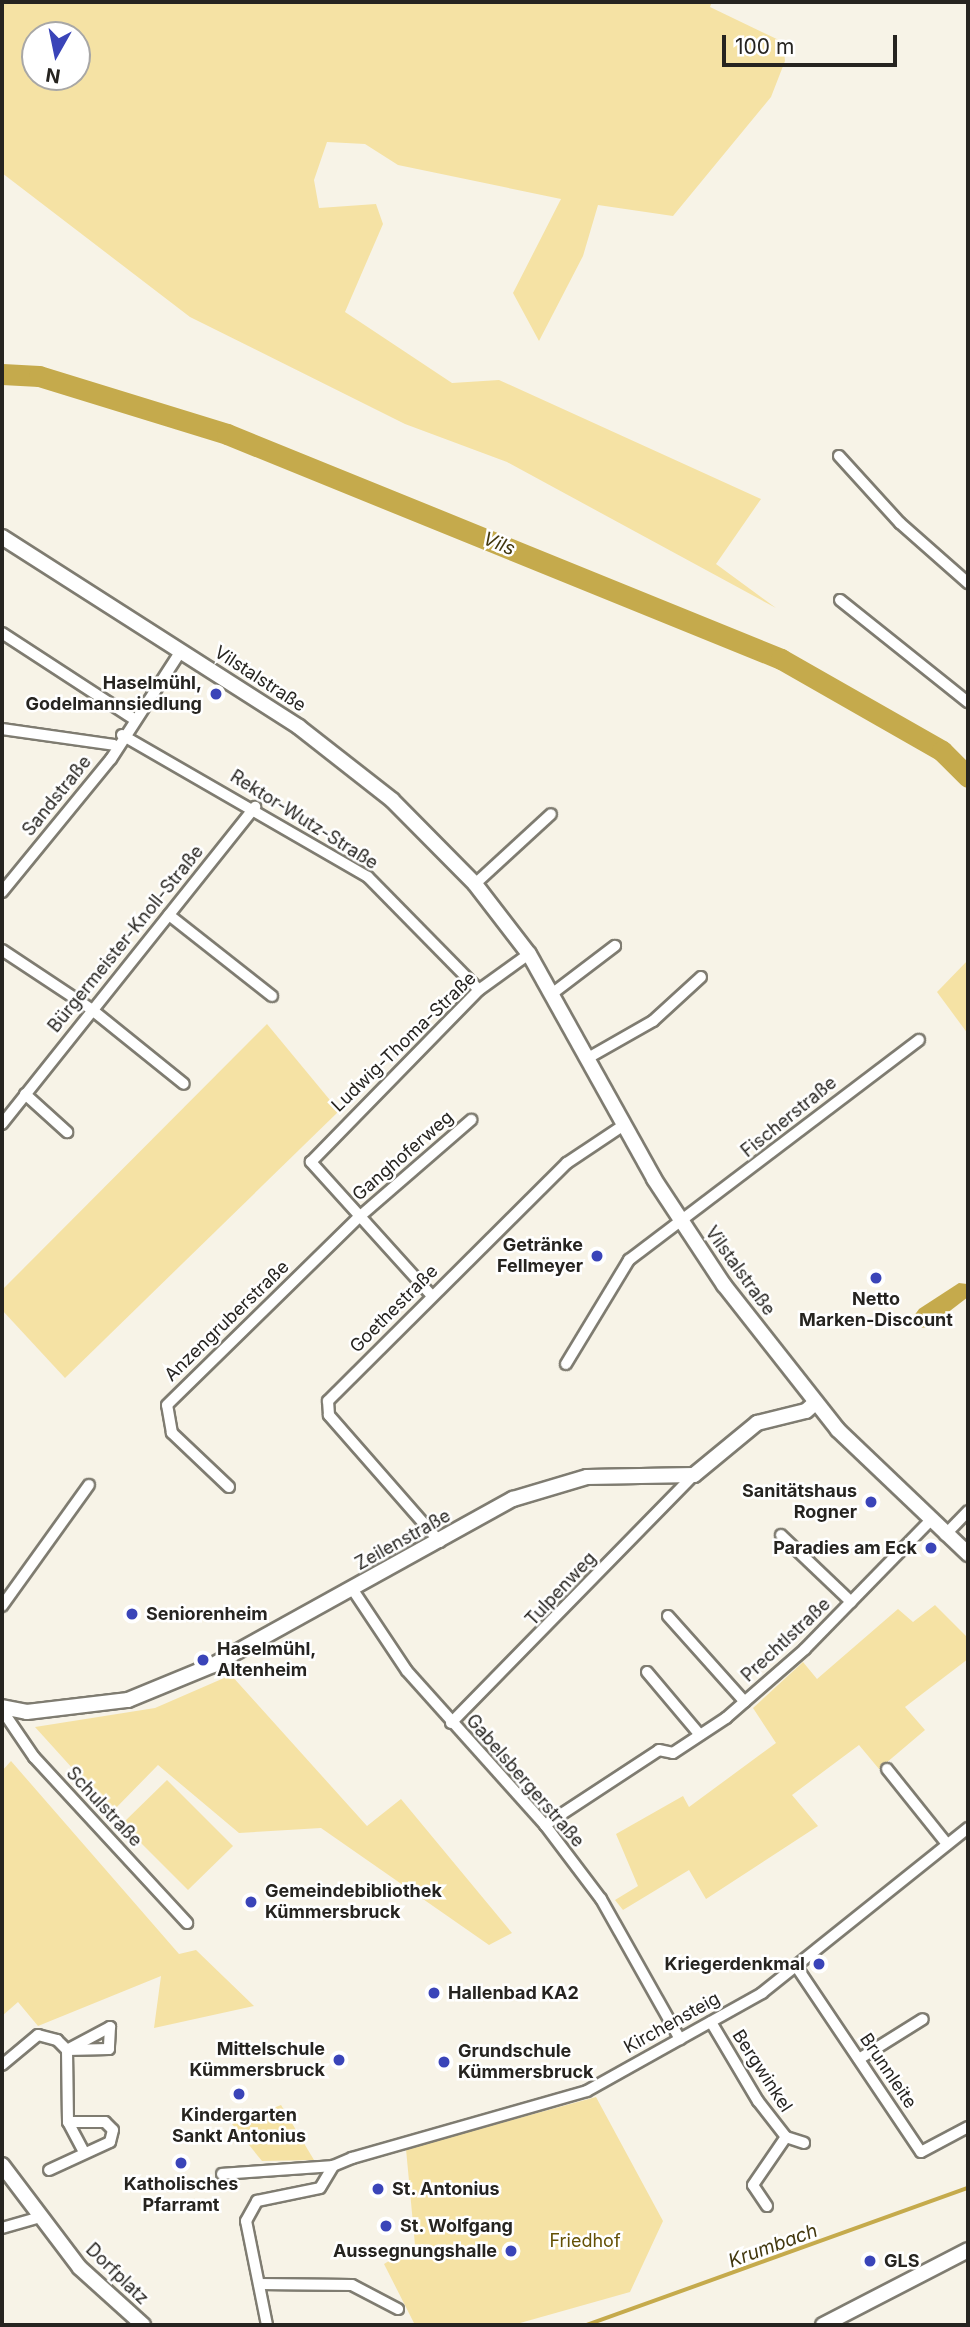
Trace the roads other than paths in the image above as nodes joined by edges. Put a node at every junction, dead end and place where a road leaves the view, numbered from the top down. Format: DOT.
graph roads {
  1 [pos="839,456"];
  2 [pos="2,537"];
  3 [pos="968,583"];
  4 [pos="840,600"];
  5 [pos="2,633"];
  6 [pos="181,650"];
  7 [pos="968,702"];
  8 [pos="134,719"];
  9 [pos="2,729"];
  10 [pos="118,740"];
  11 [pos="255,807"];
  12 [pos="551,814"];
  13 [pos="475,884"];
  14 [pos="2,892"];
  15 [pos="169,915"];
  16 [pos="615,946"];
  17 [pos="2,950"];
  18 [pos="529,954"];
  19 [pos="701,977"];
  20 [pos="479,990"];
  21 [pos="553,993"];
  22 [pos="272,996"];
  23 [pos="91,1009"];
  24 [pos="919,1040"];
  25 [pos="588,1058"];
  26 [pos="184,1084"];
  27 [pos="25,1094"];
  28 [pos="471,1120"];
  29 [pos="2,1124"];
  30 [pos="624,1125"];
  31 [pos="67,1132"];
  32 [pos="358,1218"];
  33 [pos="682,1225"];
  34 [pos="432,1296"];
  35 [pos="566,1364"];
  36 [pos="816,1402"];
  37 [pos="694,1475"];
  38 [pos="89,1485"];
  39 [pos="229,1487"];
  40 [pos="968,1511"];
  41 [pos="930,1521"];
  42 [pos="781,1535"];
  43 [pos="945,1535"];
  44 [pos="440,1542"];
  45 [pos="968,1554"];
  46 [pos="353,1590"];
  47 [pos="851,1602"];
  48 [pos="2,1606"];
  49 [pos="668,1616"];
  50 [pos="647,1672"];
  51 [pos="745,1702"];
  52 [pos="2,1709"];
  53 [pos="451,1723"];
  54 [pos="700,1735"];
  55 [pos="887,1769"];
  56 [pos="545,1825"];
  57 [pos="968,1828"];
  58 [pos="947,1844"];
  59 [pos="187,1923"];
  60 [pos="796,1966"];
  61 [pos="923,2019"];
  62 [pos="711,2022"];
  63 [pos="680,2039"];
  64 [pos="859,2059"];
  65 [pos="2,2065"];
  66 [pos="68,2122"];
  67 [pos="968,2126"];
  68 [pos="786,2137"];
  69 [pos="804,2143"];
  70 [pos="83,2150"];
  71 [pos="2,2165"];
  72 [pos="333,2166"];
  73 [pos="49,2170"];
  74 [pos="222,2174"];
  75 [pos="767,2206"];
  76 [pos="40,2217"];
  77 [pos="2,2228"];
  78 [pos="968,2250"];
  79 [pos="259,2284"];
  80 [pos="398,2309"];
  81 [pos="143,2325"];
  82 [pos="267,2325"];
  83 [pos="823,2325"];
  1 -- 3 [label="street"];
  2 -- 6 [label="main road, Vilstalstraße"];
  4 -- 7 [label="street"];
  5 -- 8 [label="street"];
  6 -- 8 [label="street, Sandstraße"];
  6 -- 13 [label="main road, Vilstalstraße"];
  8 -- 10 [label="street, Sandstraße"];
  9 -- 10 [label="street, Rektor-Wutz-Straße"];
  10 -- 11 [label="street, Rektor-Wutz-Straße"];
  10 -- 14 [label="street, Sandstraße"];
  11 -- 15 [label="street, Bürgermeister-Knoll-Straße"];
  11 -- 20 [label="street, Rektor-Wutz-Straße"];
  12 -- 13 [label="street"];
  13 -- 18 [label="main road, Vilstalstraße"];
  15 -- 22 [label="street"];
  15 -- 23 [label="street, Bürgermeister-Knoll-Straße"];
  16 -- 21 [label="street"];
  17 -- 23 [label="street"];
  18 -- 20 [label="street, Ludwig-Thoma-Straße"];
  18 -- 21 [label="main road, Vilstalstraße"];
  19 -- 25 [label="street"];
  20 -- 32 [label="street, Ludwig-Thoma-Straße"];
  21 -- 25 [label="main road, Vilstalstraße"];
  23 -- 26 [label="street"];
  23 -- 27 [label="street, Bürgermeister-Knoll-Straße"];
  24 -- 33 [label="street, Fischerstraße"];
  25 -- 30 [label="main road, Vilstalstraße"];
  27 -- 29 [label="street, Bürgermeister-Knoll-Straße"];
  27 -- 31 [label="street"];
  28 -- 32 [label="street, Ganghoferweg"];
  30 -- 33 [label="main road, Vilstalstraße"];
  30 -- 34 [label="street, Goethestraße"];
  32 -- 34 [label="street"];
  32 -- 39 [label="street, Anzengruberstraße"];
  33 -- 35 [label="street, Fischerstraße"];
  33 -- 36 [label="main road, Vilstalstraße"];
  34 -- 44 [label="street, Goethestraße"];
  36 -- 37 [label="main road"];
  36 -- 41 [label="main road, Vilstalstraße"];
  37 -- 44 [label="main road, Zeilenstraße"];
  37 -- 53 [label="street, Tulpenweg"];
  38 -- 48 [label="street"];
  40 -- 43 [label="street"];
  41 -- 43 [label="main road, Vilstalstraße"];
  41 -- 47 [label="street, Prechtlstraße"];
  42 -- 47 [label="street, Prechtlstraße"];
  43 -- 45 [label="main road, Vilstalstraße"];
  44 -- 46 [label="main road, Zeilenstraße"];
  46 -- 52 [label="main road, Zeilenstraße"];
  46 -- 53 [label="street, Gabelsbergerstraße"];
  47 -- 51 [label="street, Prechtlstraße"];
  49 -- 51 [label="street, Prechtlstraße"];
  50 -- 54 [label="street"];
  51 -- 54 [label="street, Prechtlstraße"];
  52 -- 59 [label="street, Schulstraße"];
  53 -- 56 [label="street, Gabelsbergerstraße"];
  54 -- 56 [label="street, Prechtlstraße"];
  55 -- 58 [label="street"];
  56 -- 63 [label="street, Gabelsbergerstraße"];
  57 -- 58 [label="street, Kirchensteig"];
  58 -- 60 [label="street, Kirchensteig"];
  60 -- 62 [label="street, Kirchensteig"];
  60 -- 64 [label="street, Brunnleite"];
  61 -- 64 [label="street"];
  62 -- 63 [label="street, Kirchensteig"];
  62 -- 68 [label="street, Bergwinkel"];
  63 -- 72 [label="street, Kirchensteig"];
  64 -- 67 [label="street, Brunnleite"];
  65 -- 66 [label="street"];
  66 -- 70 [label="street"];
  66 -- 70 [label="street"];
  68 -- 69 [label="street, Bergwinkel"];
  68 -- 75 [label="street, Bergwinkel"];
  70 -- 73 [label="street"];
  71 -- 76 [label="main road, Dorfplatz"];
  72 -- 74 [label="street, Kirchensteig"];
  72 -- 79 [label="street"];
  76 -- 77 [label="street"];
  76 -- 81 [label="main road, Dorfplatz"];
  78 -- 83 [label="main road"];
  79 -- 80 [label="street"];
  79 -- 82 [label="street"];
}
